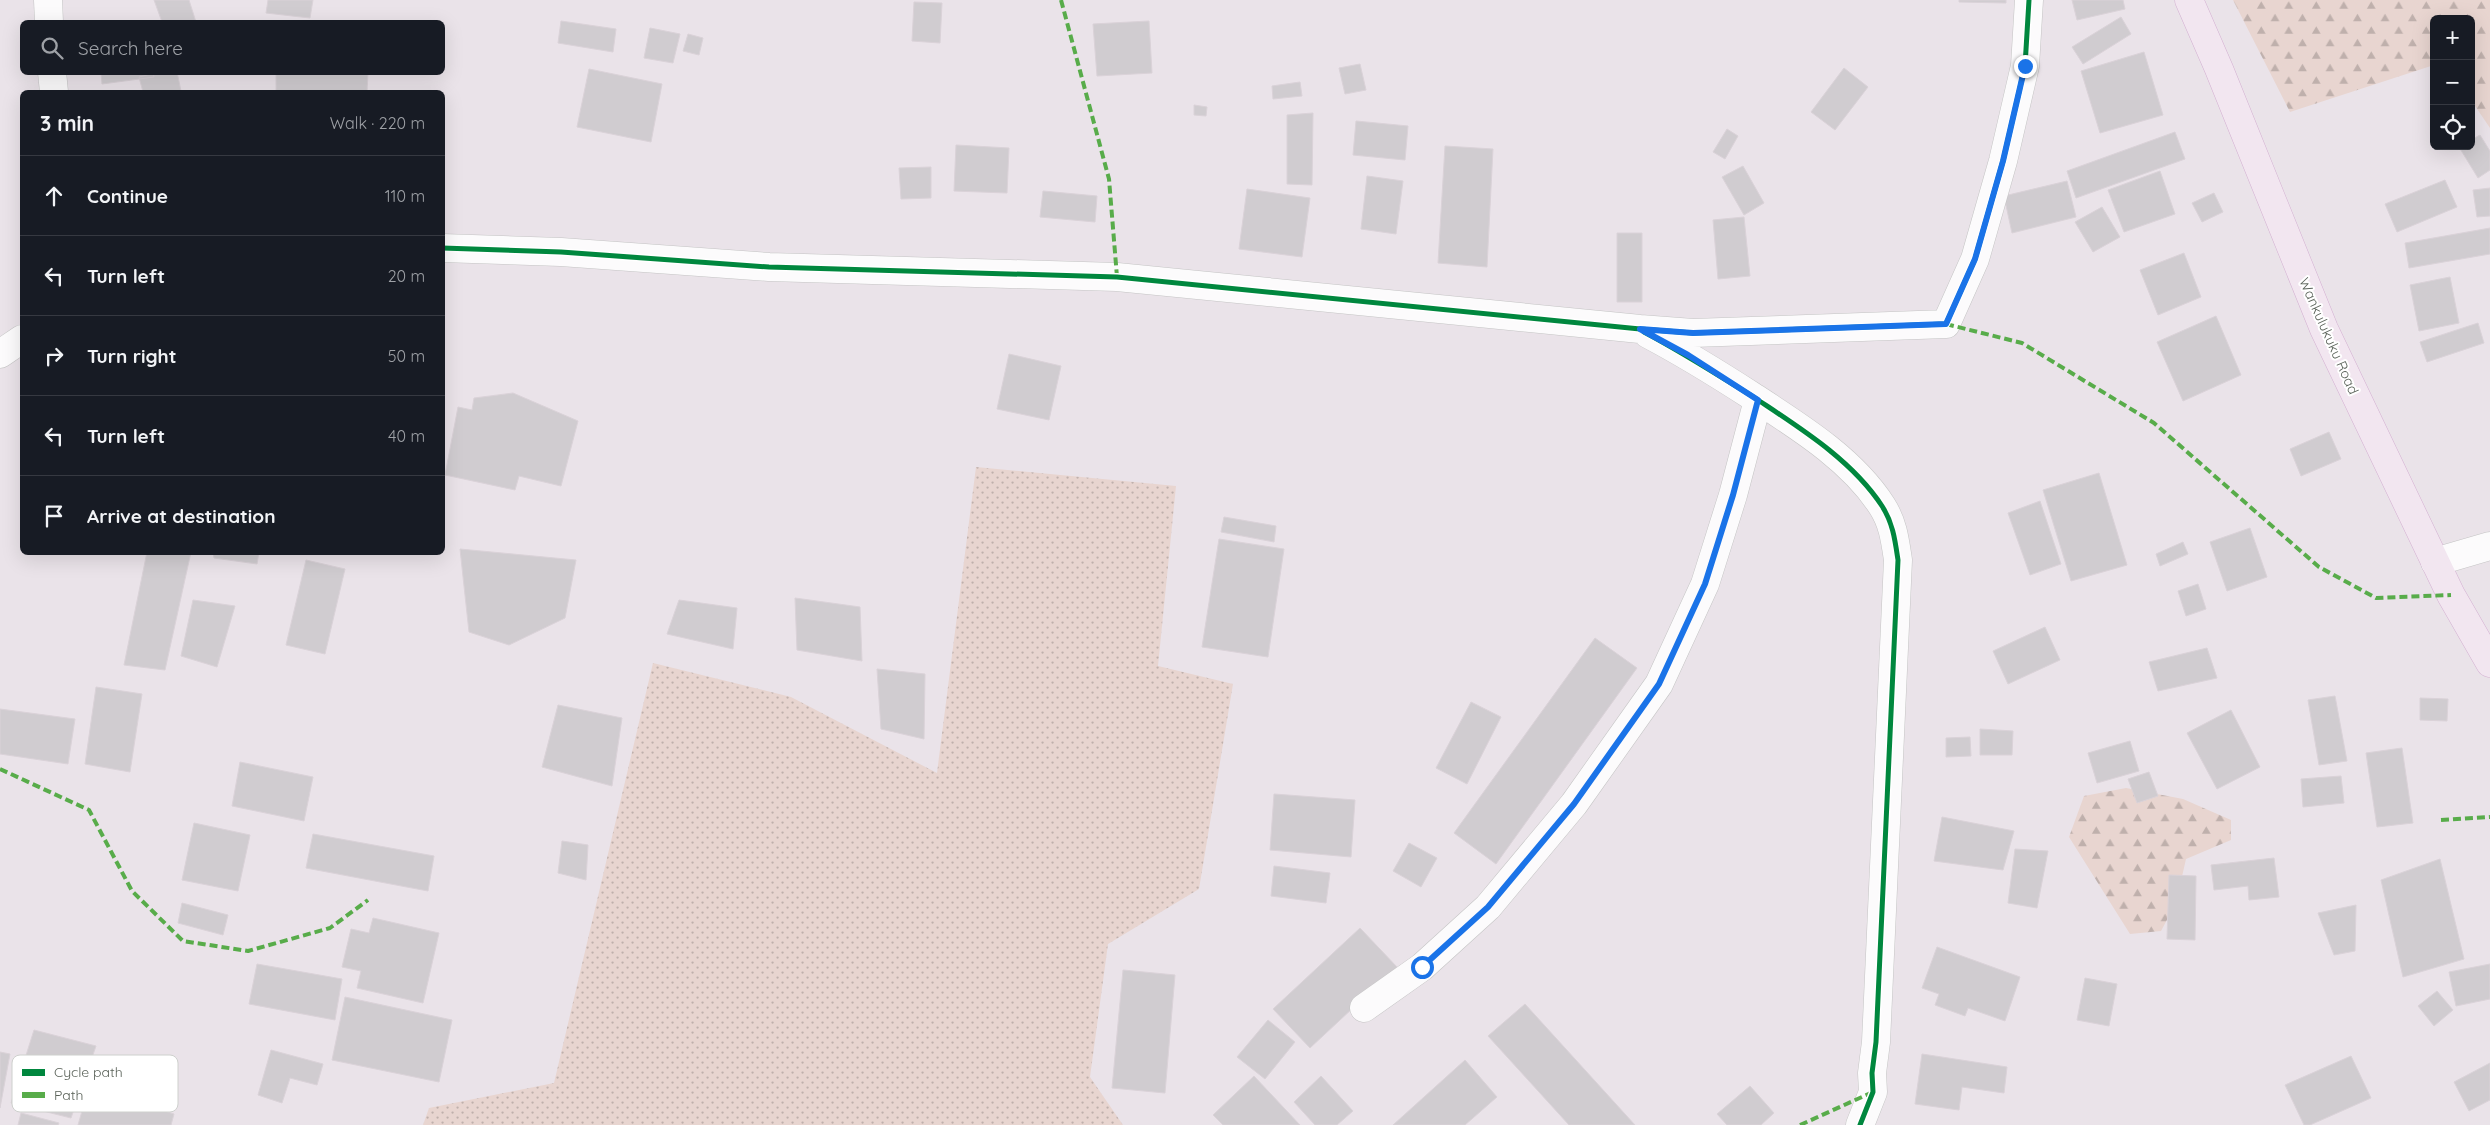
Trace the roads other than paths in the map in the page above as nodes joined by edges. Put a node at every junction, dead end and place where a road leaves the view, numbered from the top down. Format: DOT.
graph roads {
  1 [pos="48,0"];
  2 [pos="2030,0"];
  3 [pos="2189,0"];
  4 [pos="49,20"];
  5 [pos="52,75"];
  6 [pos="54,90"];
  7 [pos="445,248"];
  8 [pos="1640,329"];
  9 [pos="20,340"];
  10 [pos="0,354"];
  11 [pos="1758,400"];
  12 [pos="2490,546"];
  13 [pos="2435,562"];
  14 [pos="2490,663"];
  15 [pos="1364,1008"];
  16 [pos="1860,1125"];
  1 -- 4 [label="street"];
  2 -- 8 [label="street"];
  3 -- 13 [label="main road, Wankulukuku Road"];
  5 -- 6 [label="street"];
  7 -- 8 [label="street"];
  8 -- 11 [label="street"];
  9 -- 10 [label="street"];
  11 -- 15 [label="street"];
  11 -- 16 [label="street"];
  12 -- 13 [label="street"];
  13 -- 14 [label="main road, Wankulukuku Road"];
}
